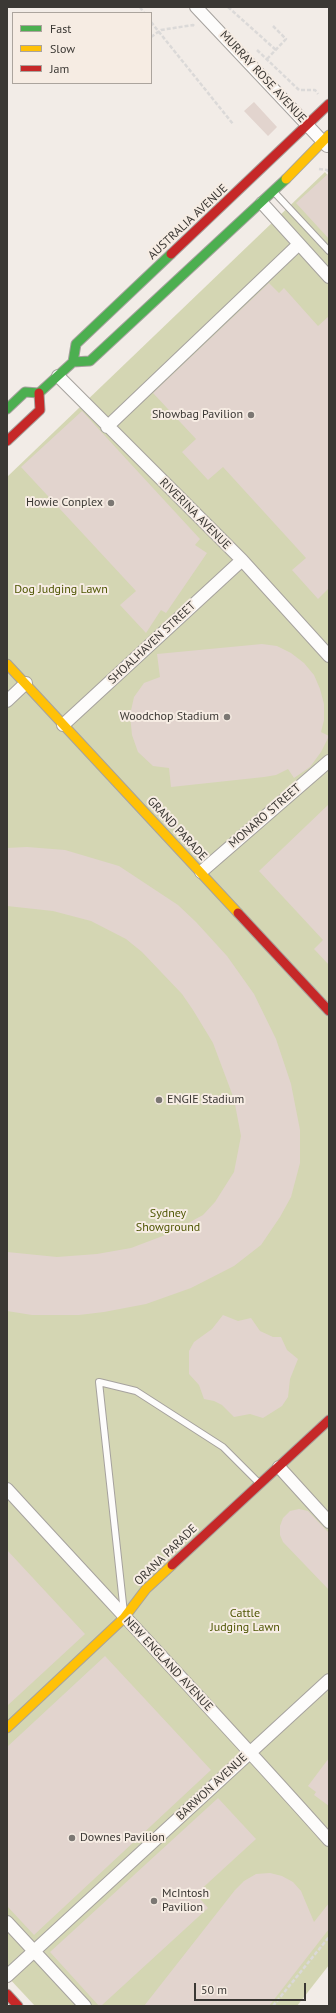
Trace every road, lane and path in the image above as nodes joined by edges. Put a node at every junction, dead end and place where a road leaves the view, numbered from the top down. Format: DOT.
graph roads {
  1 [pos="196,7"];
  2 [pos="228,7"];
  3 [pos="152,23"];
  4 [pos="272,26"];
  5 [pos="181,27"];
  6 [pos="159,30"];
  7 [pos="152,36"];
  8 [pos="256,50"];
  9 [pos="276,50"];
  10 [pos="267,59"];
  11 [pos="326,101"];
  12 [pos="233,124"];
  13 [pos="307,124"];
  14 [pos="327,141"];
  15 [pos="274,191"];
  16 [pos="262,203"];
  17 [pos="299,244"];
  18 [pos="329,251"];
  19 [pos="329,277"];
  20 [pos="73,362"];
  21 [pos="58,376"];
  22 [pos="39,393"];
  23 [pos="7,409"];
  24 [pos="107,426"];
  25 [pos="7,441"];
  26 [pos="242,560"];
  27 [pos="329,656"];
  28 [pos="7,664"];
  29 [pos="26,683"];
  30 [pos="7,701"];
  31 [pos="63,725"];
  32 [pos="329,761"];
  33 [pos="201,872"];
  34 [pos="329,1011"];
  35 [pos="329,1420"];
  36 [pos="279,1467"];
  37 [pos="260,1484"];
  38 [pos="7,1489"];
  39 [pos="329,1522"];
  40 [pos="124,1618"];
  41 [pos="329,1680"];
  42 [pos="7,1728"];
  43 [pos="250,1752"];
  44 [pos="329,1840"];
  45 [pos="7,1922"];
  46 [pos="329,1937"];
  47 [pos="34,1951"];
  48 [pos="7,1976"];
  49 [pos="7,1994"];
  50 [pos="18,2006"];
  51 [pos="85,2006"];
  52 [pos="273,2006"];
  1 -- 13 [label="street, MURRAY ROSE AVENUE"];
  2 -- 9 [label="path"];
  3 -- 6 [label="path"];
  4 -- 9 [label="path"];
  5 -- 6 [label="path"];
  6 -- 7 [label="path"];
  6 -- 12 [label="path"];
  8 -- 10 [label="path"];
  9 -- 10 [label="path"];
  10 -- 11 [label="path"];
  11 -- 13 [label="street, AUSTRALIA AVENUE"];
  13 -- 14 [label="street, MURRAY ROSE AVENUE"];
  13 -- 20 [label="street, AUSTRALIA AVENUE"];
  14 -- 15 [label="street"];
  15 -- 16 [label="street"];
  15 -- 18 [label="lane"];
  16 -- 17 [label="street"];
  16 -- 20 [label="street"];
  17 -- 19 [label="street"];
  17 -- 24 [label="street"];
  20 -- 21 [label="street"];
  21 -- 22 [label="street"];
  21 -- 24 [label="street, RIVERINA AVENUE"];
  22 -- 23 [label="street"];
  22 -- 25 [label="street"];
  24 -- 26 [label="street, RIVERINA AVENUE"];
  26 -- 27 [label="street, RIVERINA AVENUE"];
  26 -- 31 [label="street, SHOALHAVEN STREET"];
  28 -- 29 [label="street, GRAND PARADE"];
  29 -- 30 [label="street"];
  29 -- 31 [label="street, GRAND PARADE"];
  31 -- 33 [label="street, GRAND PARADE"];
  32 -- 33 [label="street, MONARO STREET"];
  33 -- 34 [label="street, GRAND PARADE"];
  35 -- 36 [label="street, ORANA PARADE"];
  36 -- 37 [label="street, ORANA PARADE"];
  36 -- 39 [label="street"];
  37 -- 40 [label="street, ORANA PARADE"];
  37 -- 40 [label="lane"];
  38 -- 40 [label="street, NEW ENGLAND AVENUE"];
  40 -- 42 [label="street, ORANA PARADE"];
  40 -- 43 [label="street, NEW ENGLAND AVENUE"];
  41 -- 43 [label="street, BARWON AVENUE"];
  43 -- 44 [label="street, NEW ENGLAND AVENUE"];
  43 -- 47 [label="street, BARWON AVENUE"];
  45 -- 47 [label="street"];
  46 -- 52 [label="path"];
  47 -- 48 [label="street, BARWON AVENUE"];
  47 -- 51 [label="street"];
  49 -- 50 [label="street"];
}
